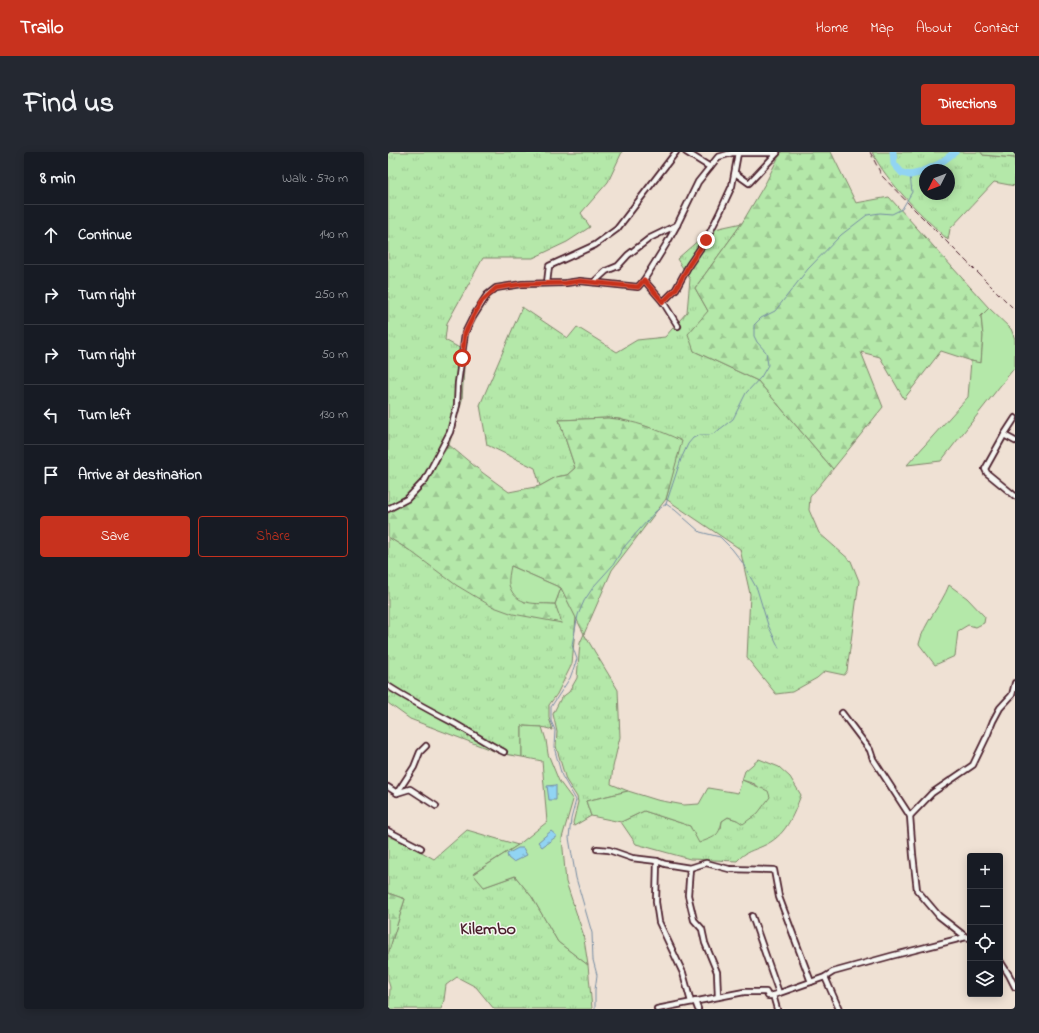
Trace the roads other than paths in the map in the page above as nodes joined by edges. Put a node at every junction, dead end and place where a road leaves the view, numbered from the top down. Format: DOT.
graph roads {
  1 [pos="676,152"];
  2 [pos="686,152"];
  3 [pos="722,152"];
  4 [pos="738,153"];
  5 [pos="718,157"];
  6 [pos="710,167"];
  7 [pos="735,173"];
  8 [pos="678,225"];
  9 [pos="644,280"];
  10 [pos="594,282"];
  11 [pos="547,283"];
  12 [pos="663,302"];
  13 [pos="678,326"];
  14 [pos="1015,418"];
  15 [pos="1004,435"];
  16 [pos="1015,441"];
  17 [pos="1015,496"];
  18 [pos="388,509"];
  19 [pos="1015,683"];
  20 [pos="388,686"];
  21 [pos="842,713"];
  22 [pos="426,746"];
  23 [pos="504,752"];
  24 [pos="388,787"];
  25 [pos="397,793"];
  26 [pos="436,806"];
  27 [pos="910,816"];
  28 [pos="388,831"];
  29 [pos="421,848"];
  30 [pos="597,849"];
  31 [pos="657,861"];
  32 [pos="690,868"];
  33 [pos="752,916"];
  34 [pos="967,936"];
  35 [pos="967,937"];
  36 [pos="1003,965"];
  37 [pos="825,977"];
  38 [pos="811,982"];
  39 [pos="1015,987"];
  40 [pos="779,993"];
  41 [pos="773,995"];
  42 [pos="718,997"];
  43 [pos="693,1002"];
  44 [pos="657,1009"];
  45 [pos="698,1009"];
  46 [pos="777,1009"];
  47 [pos="839,1009"];
  1 -- 11 [label="street"];
  2 -- 6 [label="street"];
  3 -- 5 [label="street"];
  4 -- 5 [label="street"];
  4 -- 7 [label="street"];
  4 -- 7 [label="street"];
  5 -- 6 [label="street"];
  6 -- 8 [label="street"];
  7 -- 12 [label="street"];
  8 -- 9 [label="street"];
  8 -- 10 [label="street"];
  9 -- 10 [label="street"];
  9 -- 12 [label="street"];
  10 -- 11 [label="street"];
  11 -- 18 [label="street"];
  12 -- 13 [label="street"];
  14 -- 15 [label="street"];
  15 -- 16 [label="street"];
  15 -- 17 [label="street"];
  19 -- 27 [label="street"];
  20 -- 23 [label="street"];
  21 -- 27 [label="street"];
  22 -- 25 [label="street"];
  24 -- 25 [label="street"];
  25 -- 26 [label="street"];
  27 -- 34 [label="street"];
  28 -- 29 [label="street"];
  30 -- 31 [label="street"];
  31 -- 32 [label="street"];
  31 -- 43 [label="street"];
  32 -- 38 [label="street"];
  32 -- 42 [label="street"];
  33 -- 40 [label="street"];
  35 -- 37 [label="street"];
  36 -- 39 [label="street"];
  37 -- 38 [label="street"];
  37 -- 47 [label="street"];
  38 -- 40 [label="street"];
  40 -- 41 [label="street"];
  41 -- 42 [label="street"];
  41 -- 46 [label="street"];
  42 -- 43 [label="street"];
  43 -- 44 [label="street"];
  43 -- 45 [label="street"];
}
